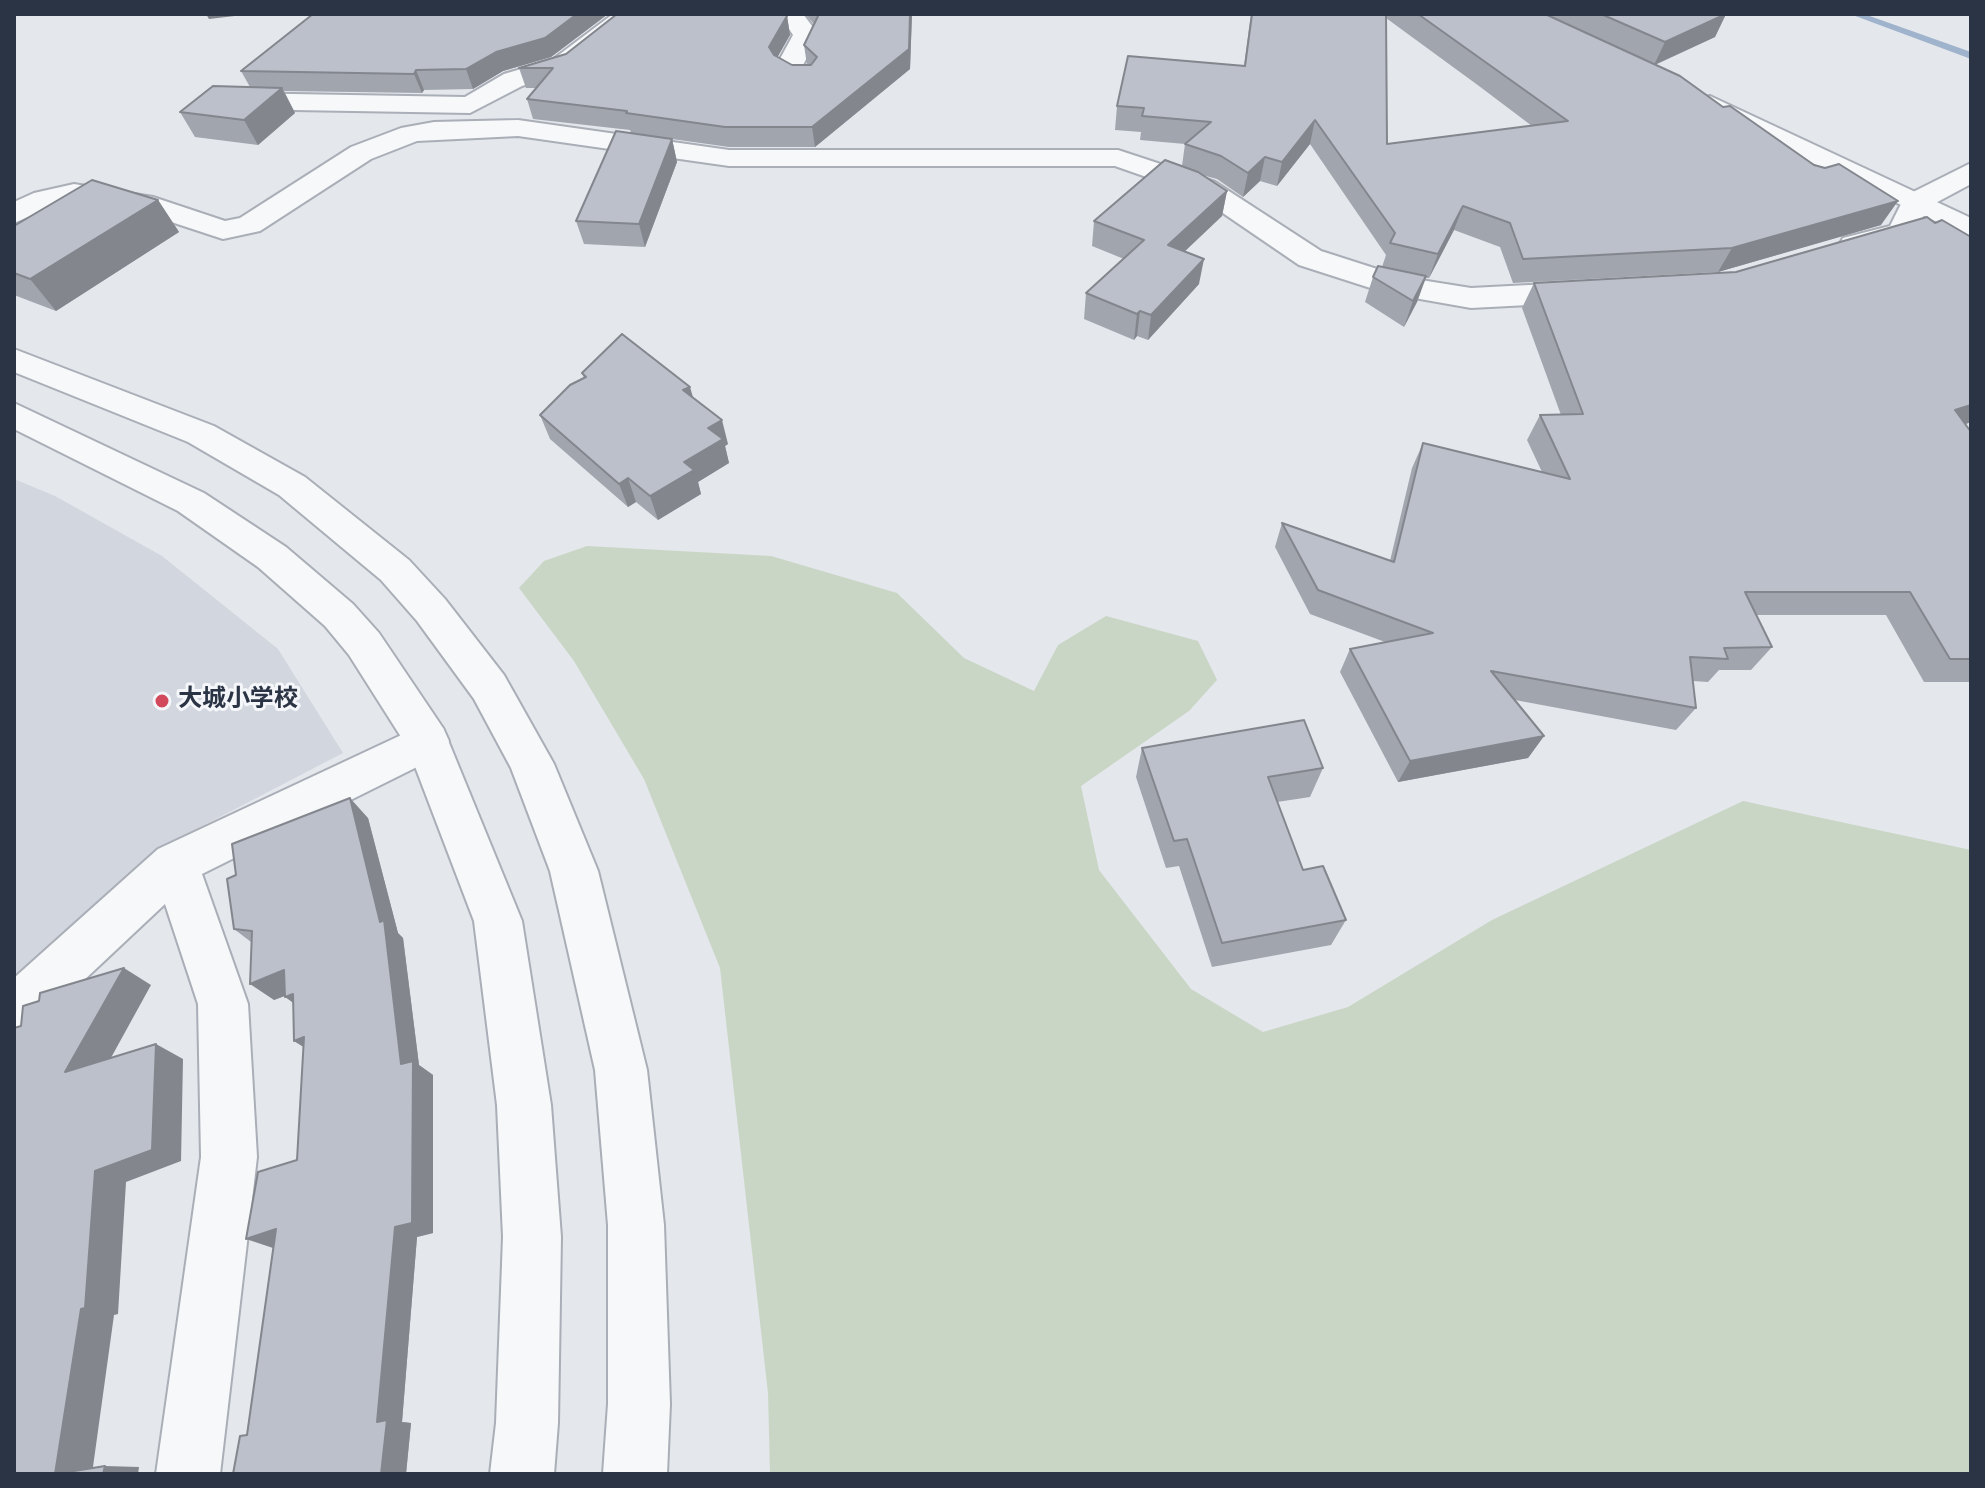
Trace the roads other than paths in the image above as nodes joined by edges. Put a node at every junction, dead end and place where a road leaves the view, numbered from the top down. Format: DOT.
graph roads {
  1 [pos="629,14"];
  2 [pos="791,14"];
  3 [pos="561,66"];
  4 [pos="804,75"];
  5 [pos="1692,96"];
  6 [pos="235,101"];
  7 [pos="518,128"];
  8 [pos="1971,172"];
  9 [pos="1915,202"];
  10 [pos="14,214"];
  11 [pos="1971,229"];
  12 [pos="1826,253"];
  13 [pos="1613,291"];
  14 [pos="14,360"];
  15 [pos="14,415"];
  16 [pos="427,741"];
  17 [pos="175,864"];
  18 [pos="14,1012"];
  19 [pos="188,1474"];
  20 [pos="522,1474"];
  21 [pos="635,1474"];
  1 -- 3 [label="street"];
  2 -- 4 [label="street"];
  3 -- 6 [label="street"];
  3 -- 7 [label="street"];
  5 -- 9 [label="street"];
  7 -- 10 [label="street"];
  7 -- 13 [label="street"];
  8 -- 9 [label="street"];
  9 -- 11 [label="street"];
  9 -- 12 [label="street"];
  14 -- 21 [label="street"];
  15 -- 16 [label="street"];
  16 -- 17 [label="street"];
  16 -- 20 [label="street"];
  17 -- 18 [label="street"];
  17 -- 19 [label="street"];
}
